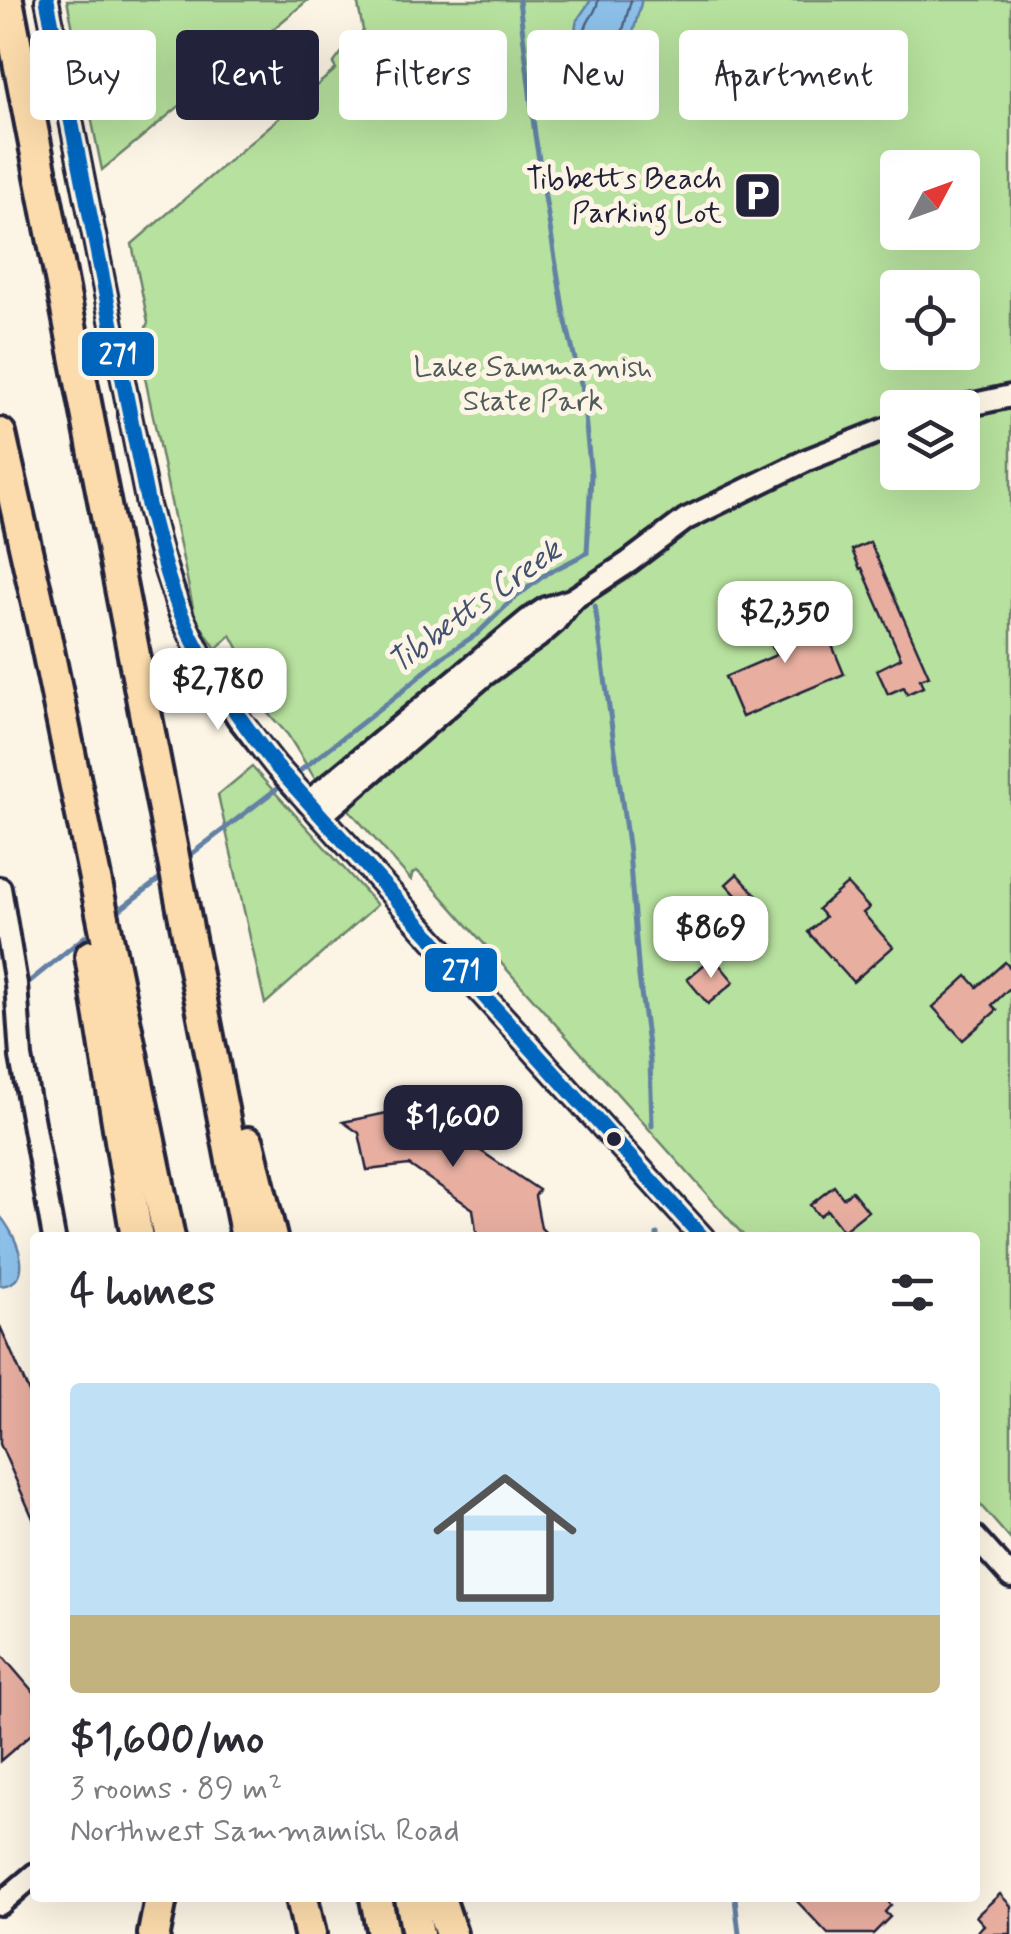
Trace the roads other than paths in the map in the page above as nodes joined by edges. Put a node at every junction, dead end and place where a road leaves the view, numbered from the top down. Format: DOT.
graph roads {
  1 [pos="7,0"];
  2 [pos="48,0"];
  3 [pos="1011,396"];
  4 [pos="980,403"];
  5 [pos="880,431"];
  6 [pos="0,434"];
  7 [pos="309,802"];
  8 [pos="177,879"];
  9 [pos="0,888"];
  10 [pos="98,941"];
  11 [pos="53,1232"];
  12 [pos="136,1232"];
  13 [pos="168,1232"];
  14 [pos="246,1232"];
  15 [pos="270,1232"];
  16 [pos="699,1232"];
  17 [pos="980,1543"];
  18 [pos="1011,1577"];
  19 [pos="30,1878"];
  20 [pos="160,1902"];
  21 [pos="303,1902"];
  22 [pos="377,1902"];
  23 [pos="412,1902"];
  24 [pos="440,1902"];
  25 [pos="0,1904"];
  26 [pos="154,1934"];
  27 [pos="310,1934"];
  28 [pos="383,1934"];
  29 [pos="418,1934"];
  30 [pos="451,1934"];
  1 -- 8 [label="highway"];
  2 -- 7 [label="street"];
  3 -- 4 [label="street"];
  5 -- 7 [label="street"];
  6 -- 10 [label="highway"];
  7 -- 16 [label="street"];
  8 -- 14 [label="highway"];
  8 -- 15 [label="highway"];
  9 -- 11 [label="street"];
  10 -- 12 [label="highway"];
  10 -- 13 [label="highway"];
  17 -- 18 [label="street"];
  19 -- 25 [label="street"];
  20 -- 26 [label="highway"];
  21 -- 27 [label="highway"];
  22 -- 28 [label="highway"];
  23 -- 29 [label="highway"];
  24 -- 30 [label="highway"];
}
